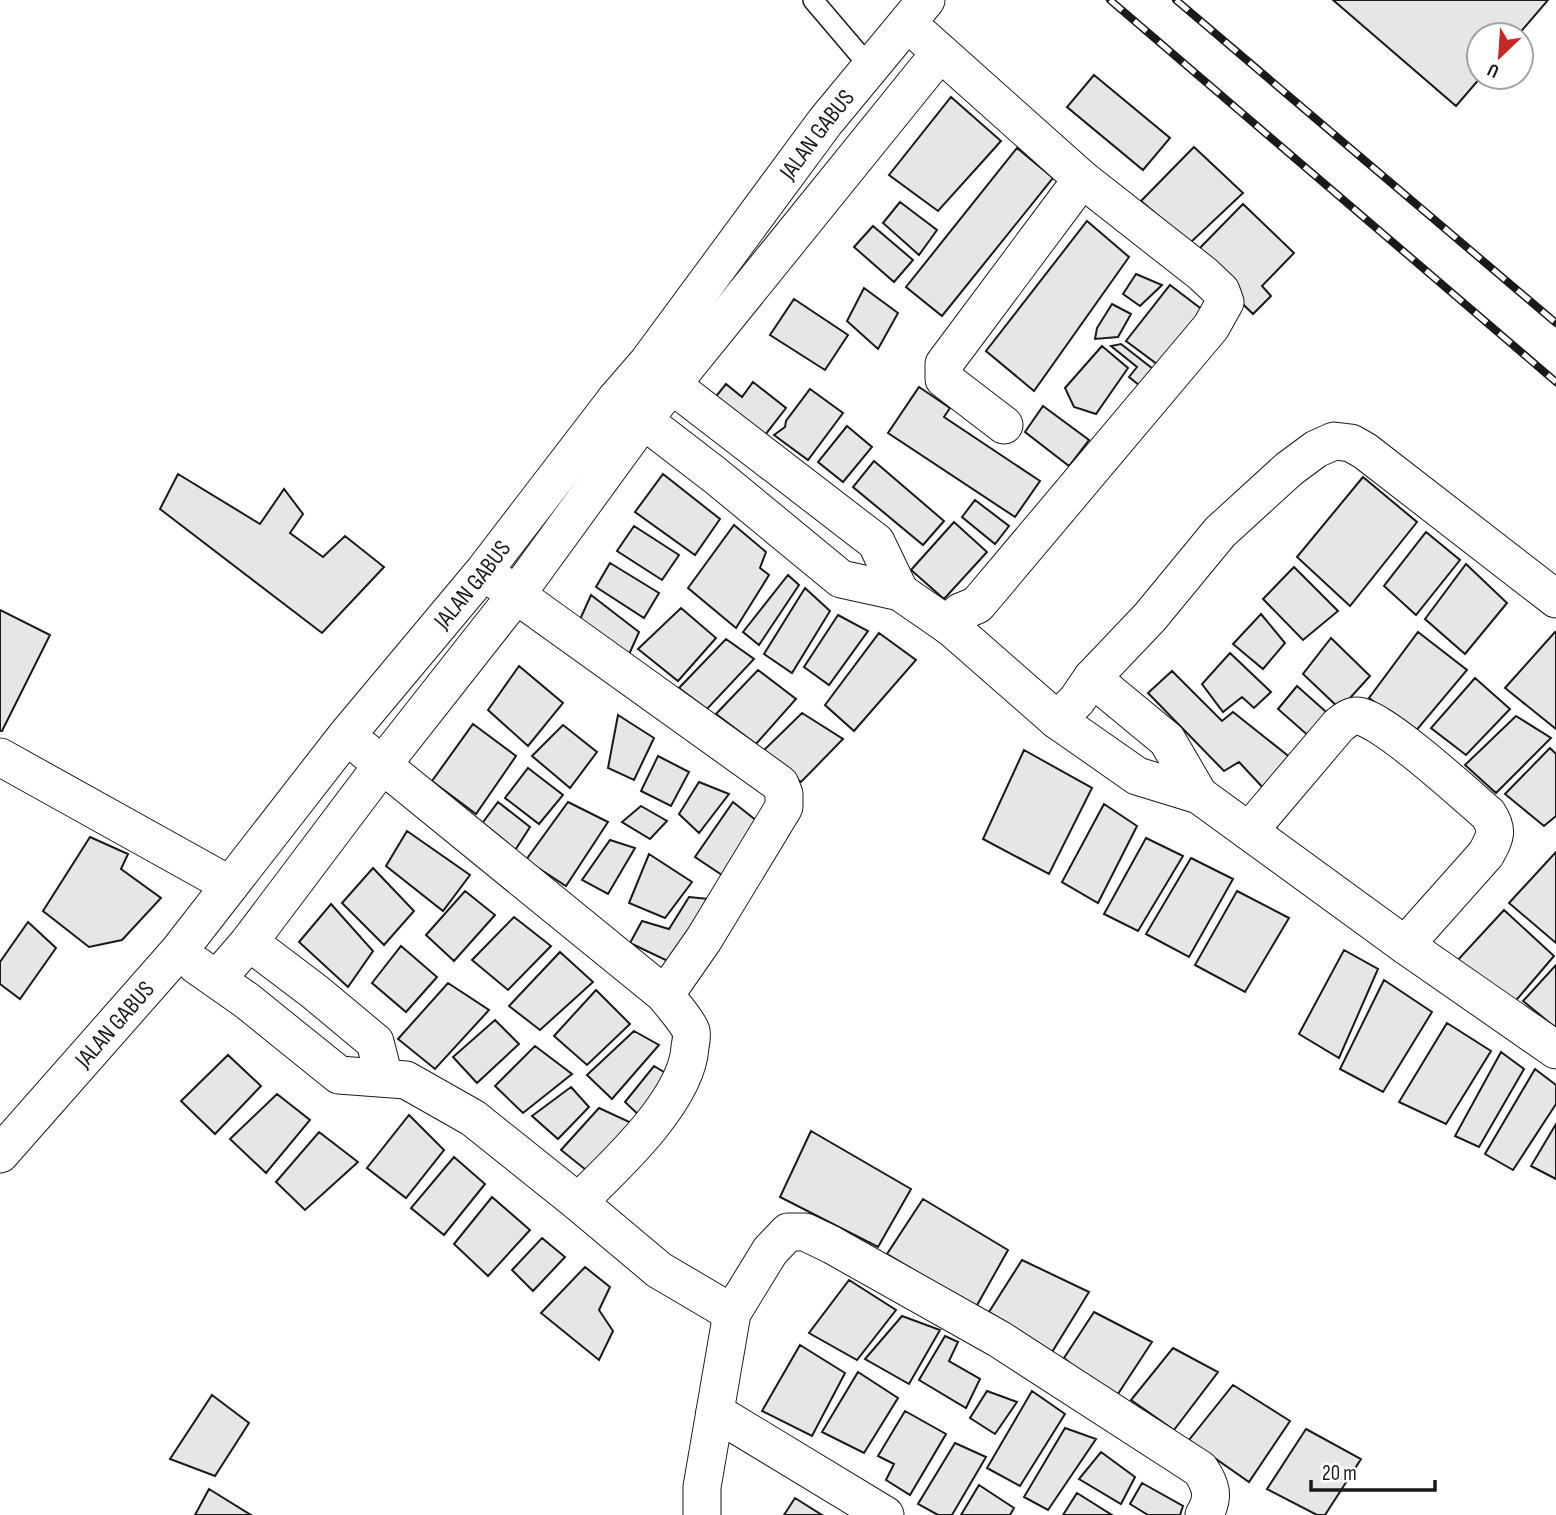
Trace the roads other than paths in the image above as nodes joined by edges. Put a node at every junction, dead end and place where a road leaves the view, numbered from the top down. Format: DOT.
graph roads {
  1 [pos="813,0"];
  2 [pos="916,11"];
  3 [pos="940,53"];
  4 [pos="870,67"];
  5 [pos="1082,179"];
  6 [pos="660,373"];
  7 [pos="630,409"];
  8 [pos="1004,425"];
  9 [pos="484,571"];
  10 [pos="900,592"];
  11 [pos="516,595"];
  12 [pos="1556,599"];
  13 [pos="950,626"];
  14 [pos="1091,678"];
  15 [pos="1057,720"];
  16 [pos="346,736"];
  17 [pos="0,757"];
  18 [pos="383,764"];
  19 [pos="1199,795"];
  20 [pos="1249,831"];
  21 [pos="230,885"];
  22 [pos="249,942"];
  23 [pos="1405,945"];
  24 [pos="178,952"];
  25 [pos="217,979"];
  26 [pos="665,995"];
  27 [pos="1556,1050"];
  28 [pos="384,1077"];
  29 [pos="0,1154"];
  30 [pos="578,1202"];
  31 [pos="732,1312"];
  32 [pos="715,1412"];
  33 [pos="702,1515"];
  34 [pos="885,1515"];
  35 [pos="1204,1515"];
  1 -- 4 [label="lane"];
  2 -- 3 [label="street"];
  2 -- 4 [label="street, JALAN GABUS"];
  3 -- 5 [label="street"];
  3 -- 6 [label="street"];
  4 -- 6 [label="street, JALAN GABUS"];
  5 -- 8 [label="street"];
  5 -- 13 [label="street"];
  6 -- 7 [label="street"];
  6 -- 10 [label="street"];
  7 -- 9 [label="street, JALAN GABUS"];
  7 -- 10 [label="street"];
  7 -- 11 [label="street"];
  9 -- 11 [label="street"];
  9 -- 16 [label="street, JALAN GABUS"];
  10 -- 13 [label="street"];
  11 -- 18 [label="street"];
  11 -- 26 [label="street"];
  12 -- 14 [label="street"];
  13 -- 15 [label="street"];
  14 -- 15 [label="street"];
  14 -- 19 [label="street"];
  15 -- 19 [label="street"];
  16 -- 18 [label="street"];
  16 -- 21 [label="street, JALAN GABUS"];
  17 -- 21 [label="street"];
  18 -- 22 [label="street"];
  18 -- 26 [label="street"];
  19 -- 20 [label="street"];
  20 -- 23 [label="street"];
  20 -- 23 [label="street"];
  21 -- 24 [label="street, JALAN GABUS"];
  22 -- 25 [label="street"];
  22 -- 28 [label="street"];
  23 -- 27 [label="street"];
  24 -- 25 [label="street"];
  24 -- 29 [label="street, JALAN GABUS"];
  25 -- 28 [label="street"];
  26 -- 30 [label="street"];
  28 -- 30 [label="street"];
  30 -- 31 [label="street"];
  31 -- 32 [label="street"];
  31 -- 35 [label="street"];
  32 -- 33 [label="street"];
  32 -- 34 [label="street"];
}
